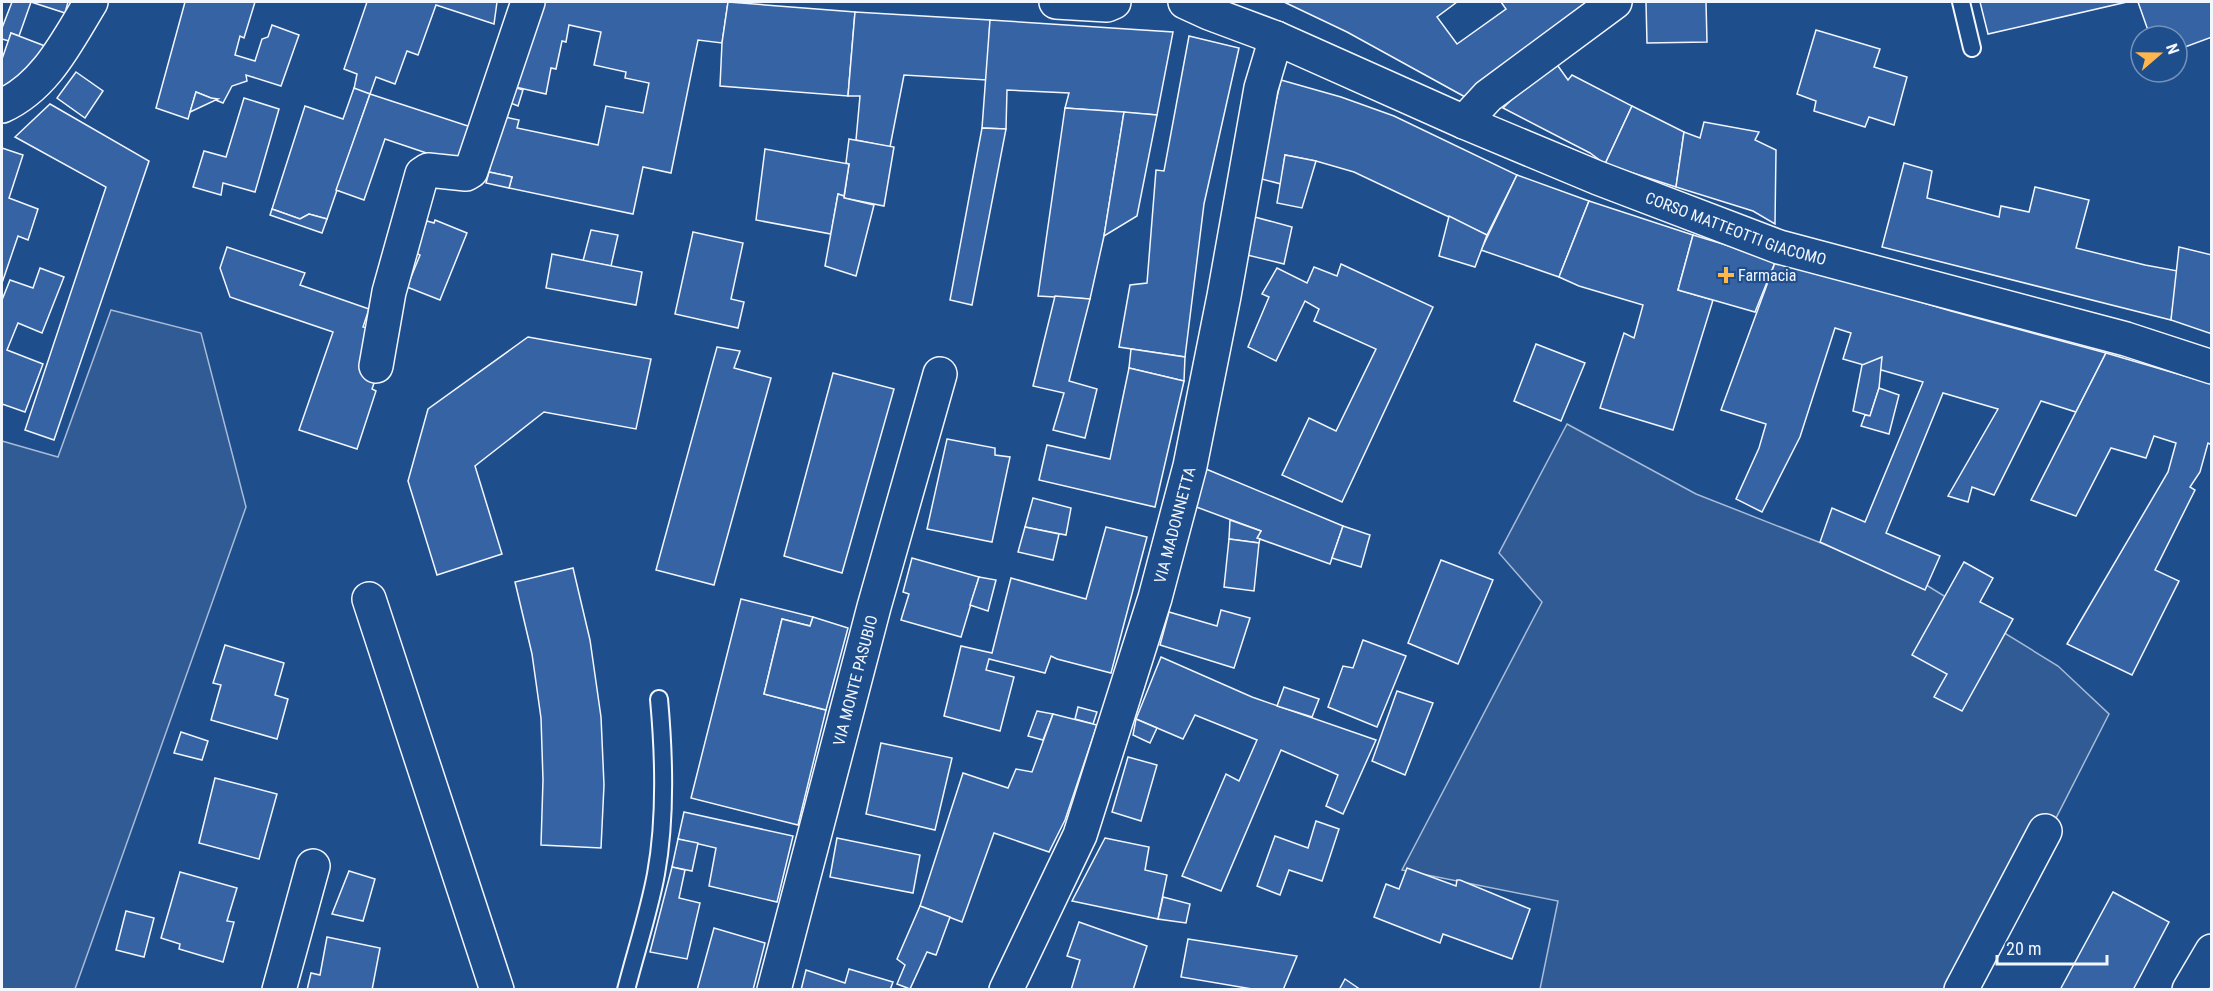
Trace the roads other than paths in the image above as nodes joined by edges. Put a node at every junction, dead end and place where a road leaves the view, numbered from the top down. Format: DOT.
graph roads {
  1 [pos="92,2"];
  2 [pos="528,2"];
  3 [pos="1056,2"];
  4 [pos="1615,2"];
  5 [pos="1961,2"];
  6 [pos="1111,3"];
  7 [pos="1204,5"];
  8 [pos="1276,39"];
  9 [pos="1972,48"];
  10 [pos="2,106"];
  11 [pos="1464,122"];
  12 [pos="376,366"];
  13 [pos="2211,367"];
  14 [pos="940,374"];
  15 [pos="369,599"];
  16 [pos="659,699"];
  17 [pos="2045,831"];
  18 [pos="314,866"];
  19 [pos="2211,951"];
  20 [pos="279,990"];
  21 [pos="497,990"];
  22 [pos="626,990"];
  23 [pos="774,990"];
  24 [pos="1006,990"];
  25 [pos="1961,990"];
  26 [pos="2189,990"];
  1 -- 10 [label="street"];
  2 -- 12 [label="street"];
  3 -- 6 [label="street"];
  4 -- 11 [label="street"];
  5 -- 9 [label="lane"];
  7 -- 8 [label="street, CORSO MATTEOTTI GIACOMO"];
  8 -- 11 [label="street, CORSO MATTEOTTI GIACOMO"];
  8 -- 24 [label="street, VIA MADONNETTA"];
  11 -- 13 [label="street, CORSO MATTEOTTI GIACOMO"];
  14 -- 23 [label="street, VIA MONTE PASUBIO"];
  15 -- 21 [label="street"];
  16 -- 22 [label="lane"];
  17 -- 25 [label="street"];
  18 -- 20 [label="street"];
  19 -- 26 [label="street"];
}
